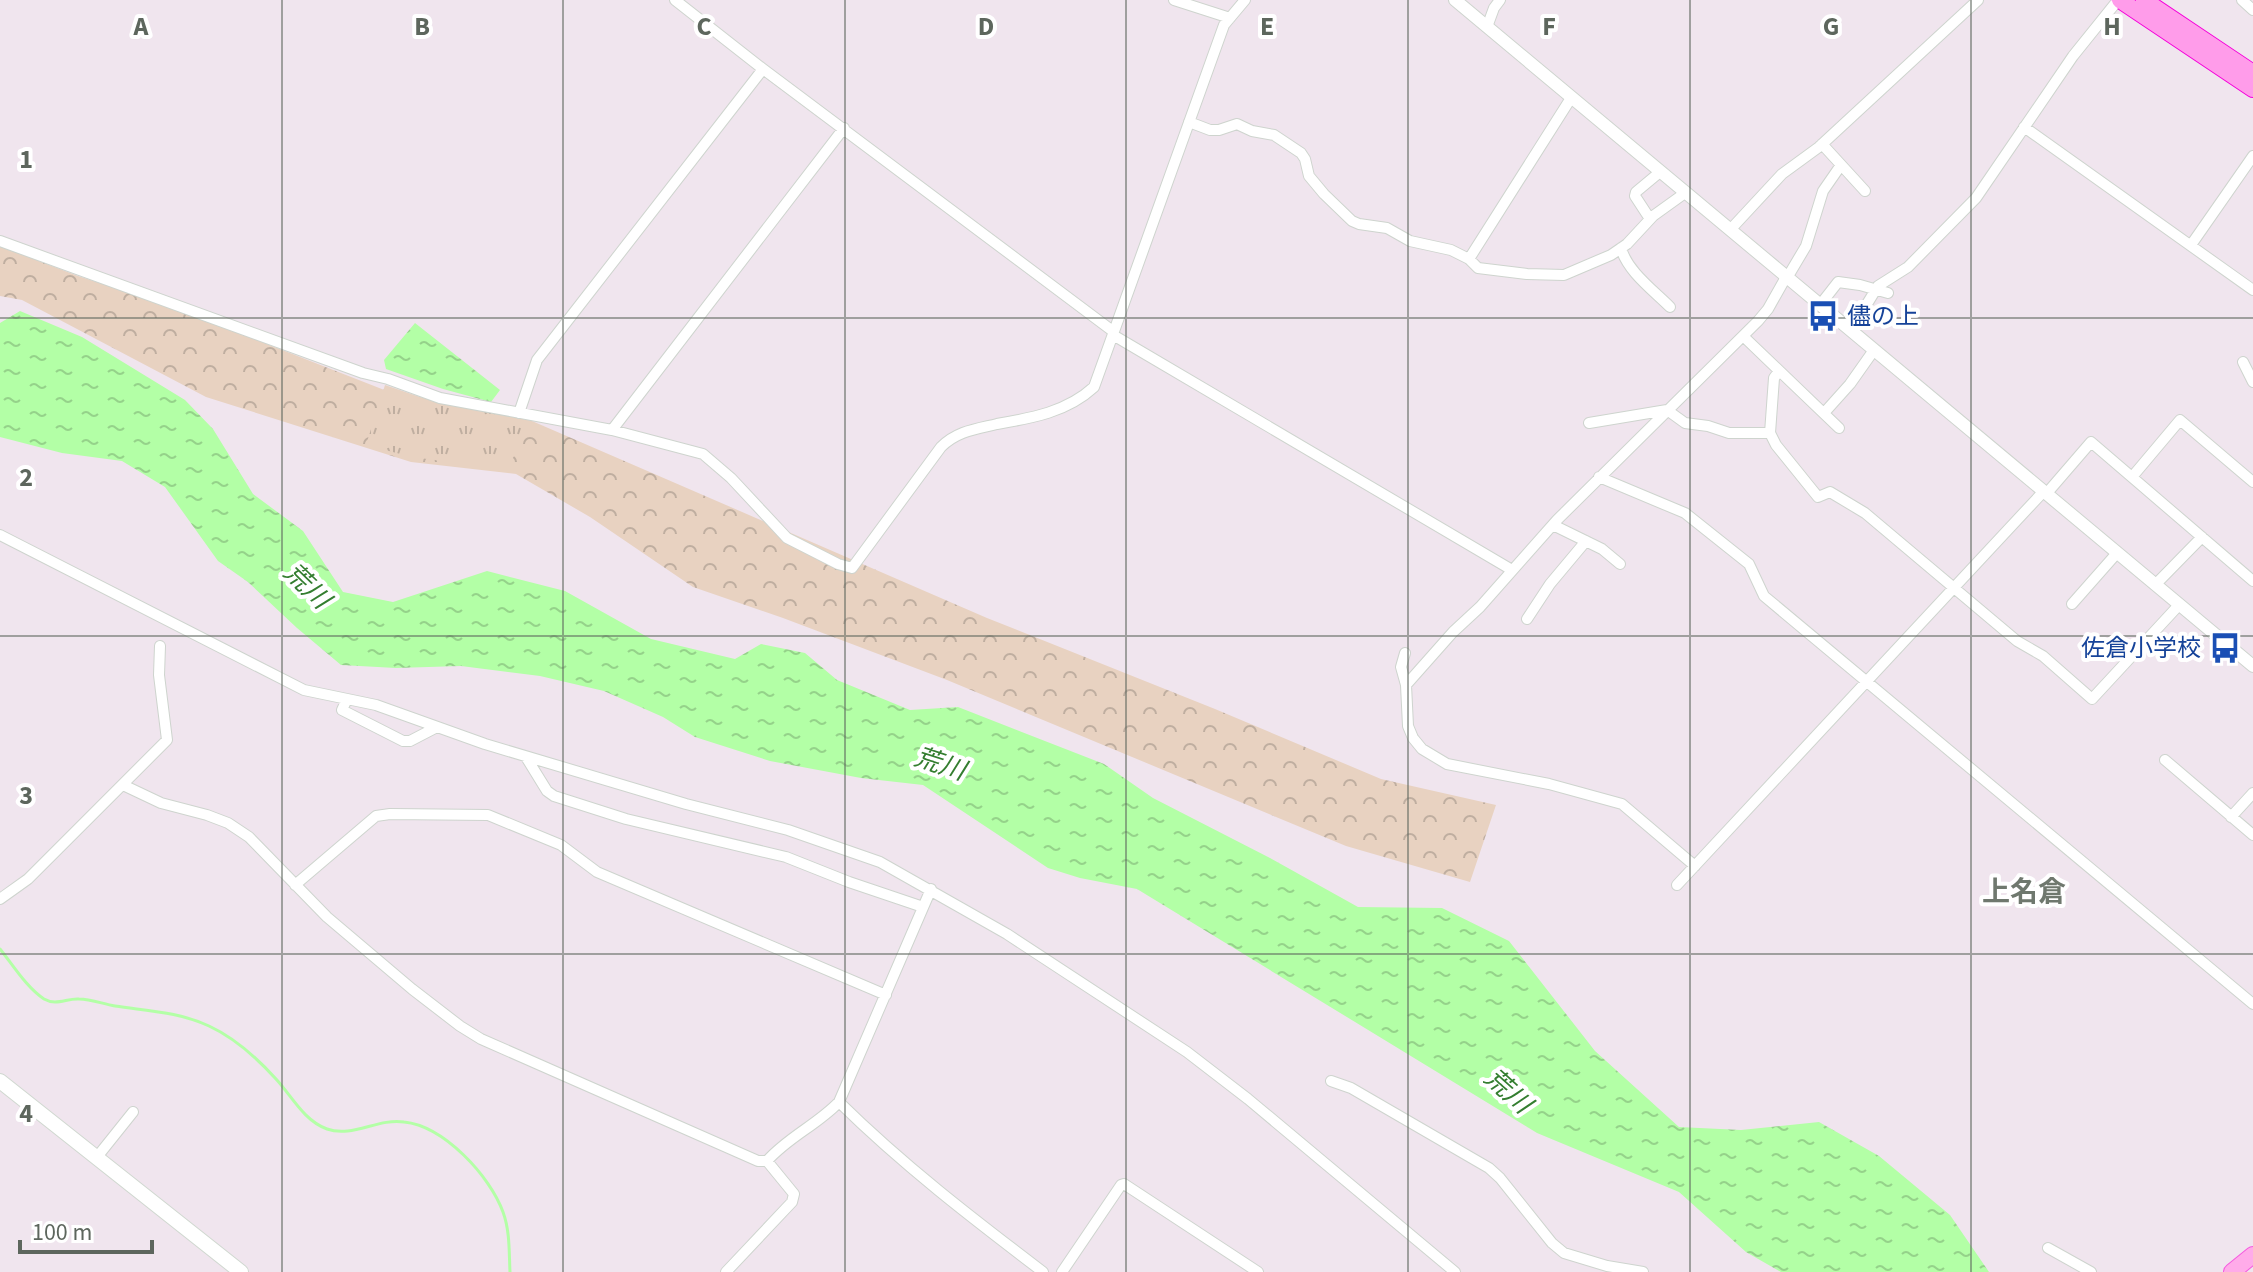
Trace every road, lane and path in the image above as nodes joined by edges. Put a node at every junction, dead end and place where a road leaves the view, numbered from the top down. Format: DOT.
graph roads {
  1 [pos="675,0"];
  2 [pos="1174,0"];
  3 [pos="1245,0"];
  4 [pos="1455,0"];
  5 [pos="1500,0"];
  6 [pos="1978,0"];
  7 [pos="2119,0"];
  8 [pos="2144,0"];
  9 [pos="2242,0"];
  10 [pos="2253,10"];
  11 [pos="1230,18"];
  12 [pos="1487,27"];
  13 [pos="763,69"];
  14 [pos="2253,73"];
  15 [pos="2253,89"];
  16 [pos="1571,98"];
  17 [pos="1189,122"];
  18 [pos="2024,127"];
  19 [pos="844,128"];
  20 [pos="1822,144"];
  21 [pos="2253,156"];
  22 [pos="1841,165"];
  23 [pos="1660,172"];
  24 [pos="1865,191"];
  25 [pos="1685,193"];
  26 [pos="1650,219"];
  27 [pos="1730,230"];
  28 [pos="0,241"];
  29 [pos="2191,245"];
  30 [pos="1621,248"];
  31 [pos="1469,259"];
  32 [pos="1786,277"];
  33 [pos="1875,289"];
  34 [pos="2253,290"];
  35 [pos="1888,293"];
  36 [pos="1820,305"];
  37 [pos="1670,307"];
  38 [pos="1851,330"];
  39 [pos="1114,333"];
  40 [pos="1743,336"];
  41 [pos="1874,350"];
  42 [pos="2243,362"];
  43 [pos="1779,371"];
  44 [pos="2253,382"];
  45 [pos="1667,410"];
  46 [pos="519,413"];
  47 [pos="1824,413"];
  48 [pos="1589,423"];
  49 [pos="1839,428"];
  50 [pos="612,430"];
  51 [pos="1770,433"];
  52 [pos="1599,477"];
  53 [pos="2132,477"];
  54 [pos="2253,482"];
  55 [pos="2045,492"];
  56 [pos="1553,525"];
  57 [pos="0,535"];
  58 [pos="2202,537"];
  59 [pos="1586,541"];
  60 [pos="2117,553"];
  61 [pos="1620,564"];
  62 [pos="1512,570"];
  63 [pos="2253,581"];
  64 [pos="2155,585"];
  65 [pos="1954,586"];
  66 [pos="2072,604"];
  67 [pos="2179,605"];
  68 [pos="1527,619"];
  69 [pos="160,646"];
  70 [pos="1405,653"];
  71 [pos="2253,666"];
  72 [pos="1867,682"];
  73 [pos="1406,685"];
  74 [pos="347,699"];
  75 [pos="437,727"];
  76 [pos="526,757"];
  77 [pos="2165,760"];
  78 [pos="123,785"];
  79 [pos="2253,793"];
  80 [pos="2231,817"];
  81 [pos="2253,835"];
  82 [pos="1695,866"];
  83 [pos="295,885"];
  84 [pos="1677,885"];
  85 [pos="931,889"];
  86 [pos="0,899"];
  87 [pos="923,907"];
  88 [pos="886,995"];
  89 [pos="2253,1004"];
  90 [pos="0,1081"];
  91 [pos="1331,1081"];
  92 [pos="839,1102"];
  93 [pos="133,1112"];
  94 [pos="97,1157"];
  95 [pos="767,1161"];
  96 [pos="2048,1248"];
  97 [pos="2253,1255"];
  98 [pos="2253,1265"];
  99 [pos="241,1272"];
  100 [pos="726,1272"];
  101 [pos="1043,1272"];
  102 [pos="1062,1272"];
  103 [pos="1258,1272"];
  104 [pos="1455,1272"];
  105 [pos="1643,1272"];
  106 [pos="2091,1272"];
  107 [pos="2232,1272"];
  108 [pos="2244,1272"];
  1 -- 13 [label="street"];
  2 -- 11 [label="street"];
  3 -- 11 [label="street"];
  4 -- 12 [label="street"];
  5 -- 12 [label="street"];
  6 -- 20 [label="street"];
  7 -- 15 [label="highway"];
  7 -- 18 [label="street"];
  8 -- 14 [label="highway"];
  9 -- 10 [label="street"];
  11 -- 17 [label="street"];
  12 -- 16 [label="street"];
  13 -- 19 [label="street"];
  13 -- 46 [label="street"];
  16 -- 23 [label="street"];
  16 -- 31 [label="street"];
  17 -- 31 [label="street"];
  17 -- 39 [label="street"];
  18 -- 29 [label="street"];
  18 -- 33 [label="street"];
  19 -- 39 [label="street"];
  19 -- 50 [label="street"];
  20 -- 22 [label="street"];
  20 -- 27 [label="street"];
  21 -- 29 [label="street"];
  22 -- 24 [label="street"];
  22 -- 32 [label="street"];
  23 -- 25 [label="street"];
  23 -- 26 [label="street"];
  25 -- 26 [label="street"];
  25 -- 27 [label="street"];
  26 -- 30 [label="street"];
  27 -- 32 [label="street"];
  28 -- 46 [label="street"];
  29 -- 34 [label="street"];
  30 -- 31 [label="street"];
  30 -- 37 [label="street"];
  32 -- 36 [label="street"];
  32 -- 40 [label="street"];
  33 -- 35 [label="street"];
  33 -- 36 [label="street"];
  33 -- 38 [label="street"];
  36 -- 38 [label="street"];
  38 -- 41 [label="street"];
  39 -- 50 [label="street"];
  39 -- 62 [label="street"];
  40 -- 43 [label="street"];
  40 -- 45 [label="street"];
  41 -- 47 [label="street"];
  41 -- 55 [label="street"];
  42 -- 44 [label="street"];
  43 -- 47 [label="street"];
  43 -- 51 [label="street"];
  45 -- 48 [label="street"];
  45 -- 51 [label="street"];
  45 -- 52 [label="street"];
  46 -- 50 [label="street"];
  47 -- 49 [label="street"];
  51 -- 65 [label="street"];
  52 -- 56 [label="street"];
  52 -- 72 [label="street"];
  53 -- 54 [label="street"];
  53 -- 55 [label="street"];
  53 -- 58 [label="street"];
  55 -- 60 [label="street"];
  55 -- 65 [label="street"];
  56 -- 59 [label="street"];
  56 -- 62 [label="street"];
  57 -- 74 [label="street"];
  58 -- 63 [label="street"];
  58 -- 64 [label="street"];
  59 -- 61 [label="street"];
  59 -- 68 [label="street"];
  60 -- 64 [label="street"];
  60 -- 66 [label="street"];
  62 -- 73 [label="street"];
  64 -- 67 [label="street"];
  65 -- 67 [label="street"];
  65 -- 72 [label="street"];
  67 -- 71 [label="street"];
  69 -- 78 [label="street"];
  70 -- 73 [label="street"];
  72 -- 82 [label="street"];
  72 -- 89 [label="street"];
  73 -- 82 [label="street"];
  74 -- 75 [label="street"];
  74 -- 75 [label="street"];
  75 -- 76 [label="street"];
  76 -- 85 [label="street"];
  76 -- 87 [label="street"];
  77 -- 80 [label="street"];
  78 -- 83 [label="street"];
  78 -- 86 [label="street"];
  79 -- 80 [label="street"];
  80 -- 81 [label="street"];
  82 -- 84 [label="street"];
  83 -- 88 [label="street"];
  83 -- 95 [label="street"];
  85 -- 87 [label="street"];
  85 -- 104 [label="street"];
  87 -- 88 [label="street"];
  88 -- 92 [label="street"];
  90 -- 94 [label="main road"];
  91 -- 105 [label="street"];
  92 -- 95 [label="street"];
  92 -- 101 [label="street"];
  93 -- 94 [label="street"];
  94 -- 99 [label="main road"];
  95 -- 100 [label="street"];
  96 -- 106 [label="street"];
  97 -- 107 [label="main road"];
  98 -- 108 [label="main road"];
  102 -- 103 [label="street"];
}
